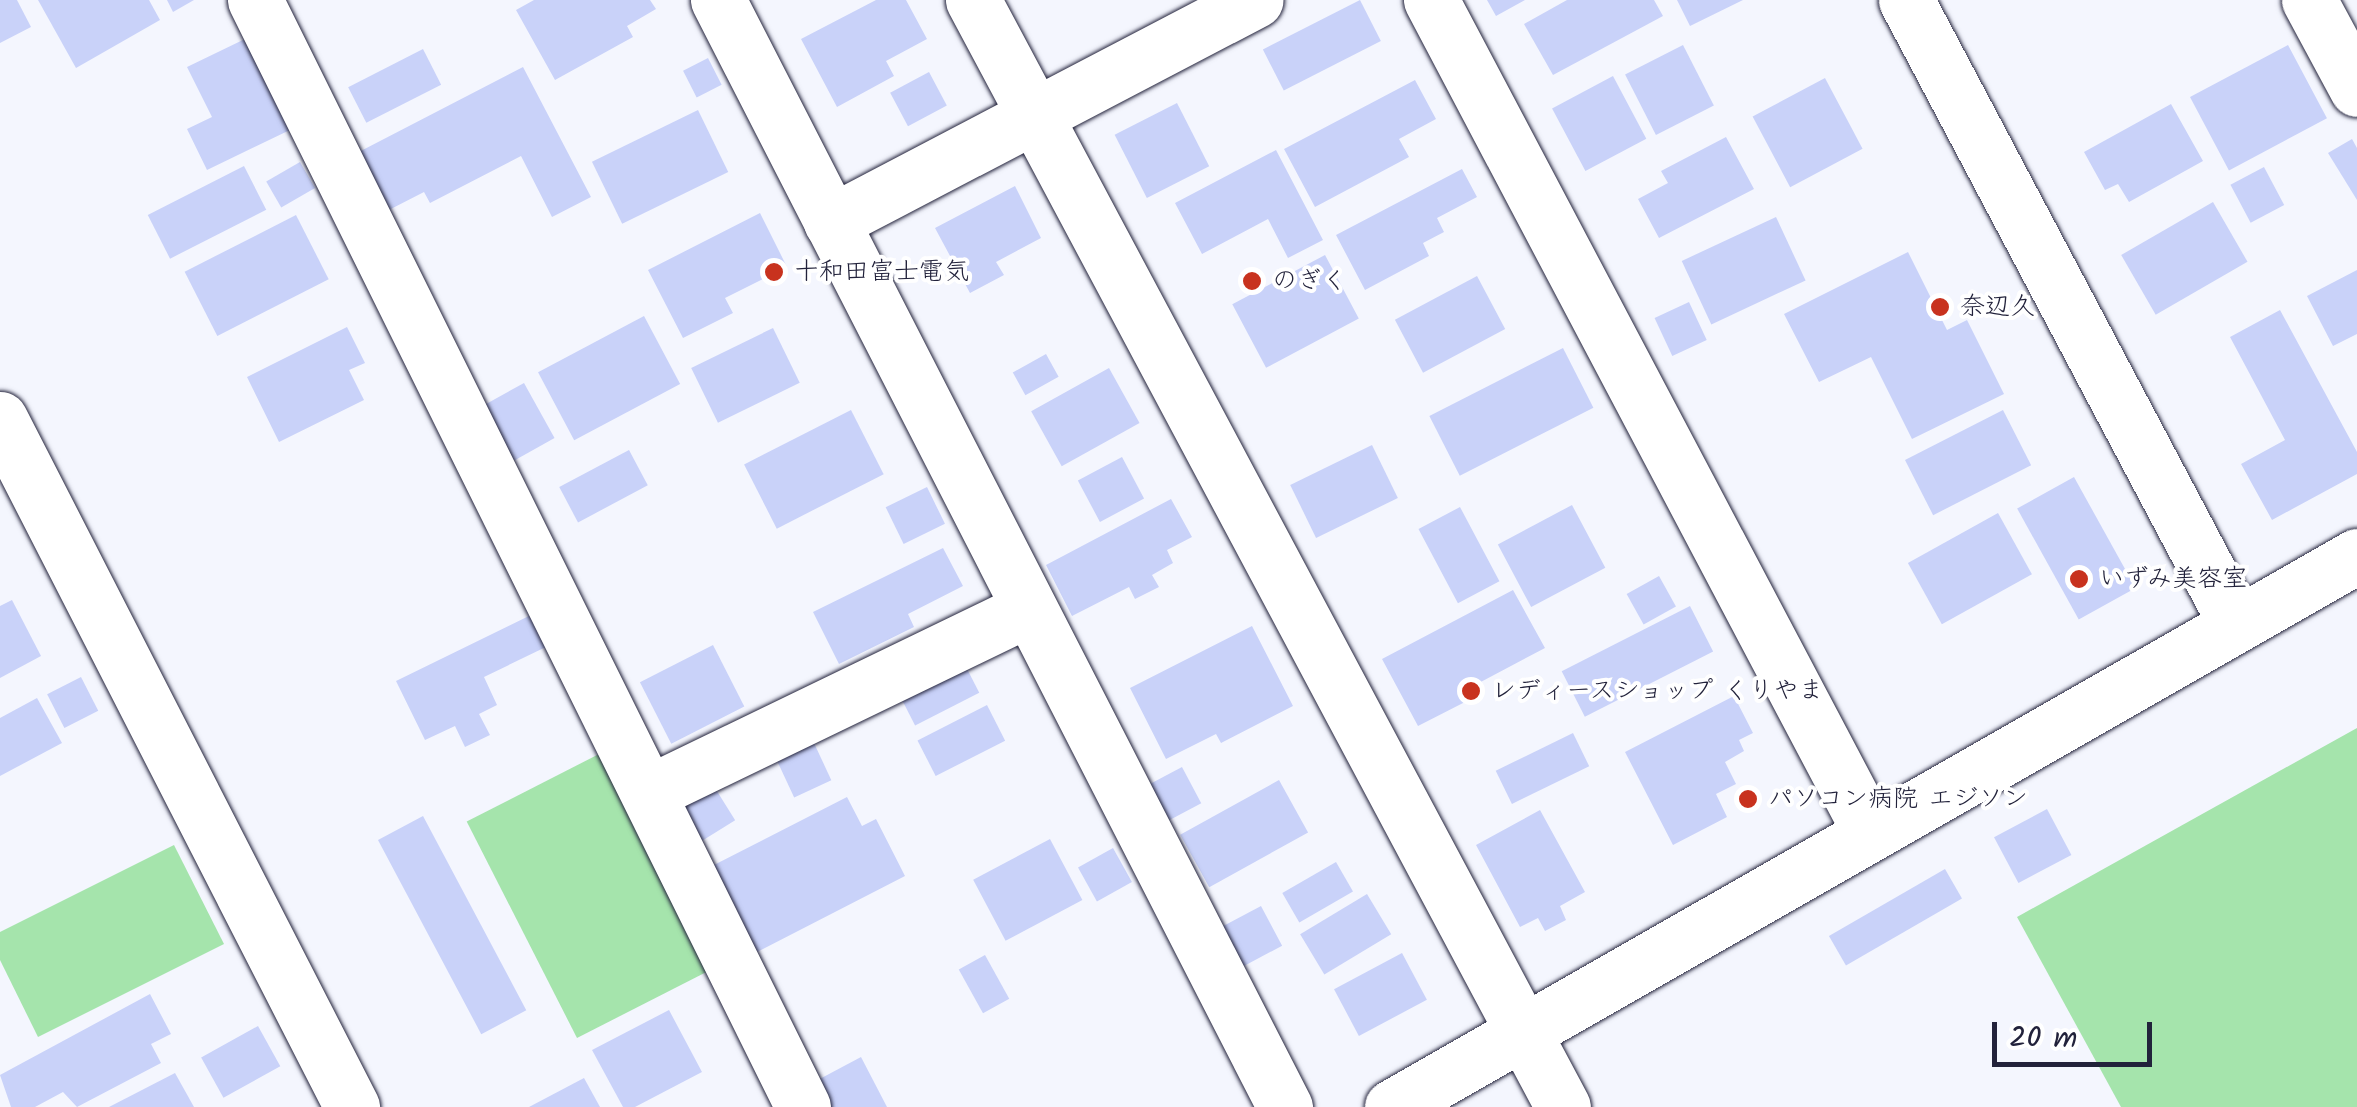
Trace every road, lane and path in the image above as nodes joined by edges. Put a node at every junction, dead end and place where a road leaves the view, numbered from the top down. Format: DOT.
graph roads {
  1 [pos="255,0"];
  2 [pos="718,0"];
  3 [pos="973,0"];
  4 [pos="1255,0"];
  5 [pos="1432,0"];
  6 [pos="1906,0"];
  7 [pos="2309,0"];
  8 [pos="2357,89"];
  9 [pos="1033,113"];
  10 [pos="831,222"];
  11 [pos="0,419"];
  12 [pos="2357,556"];
  13 [pos="1028,609"];
  14 [pos="2236,624"];
  15 [pos="650,792"];
  16 [pos="1870,832"];
  17 [pos="1523,1031"];
  18 [pos="352,1107"];
  19 [pos="804,1107"];
  20 [pos="1285,1107"];
  21 [pos="1392,1107"];
  22 [pos="1563,1107"];
  1 -- 15 [label="street"];
  2 -- 10 [label="street"];
  3 -- 9 [label="street"];
  4 -- 9 [label="street"];
  5 -- 16 [label="street"];
  6 -- 14 [label="street"];
  7 -- 8 [label="street"];
  9 -- 10 [label="street"];
  9 -- 17 [label="street"];
  10 -- 13 [label="street"];
  11 -- 18 [label="street"];
  12 -- 14 [label="street"];
  13 -- 15 [label="street"];
  13 -- 20 [label="street"];
  14 -- 16 [label="street"];
  15 -- 19 [label="street"];
  16 -- 17 [label="street"];
  17 -- 21 [label="street"];
  17 -- 22 [label="street"];
}
